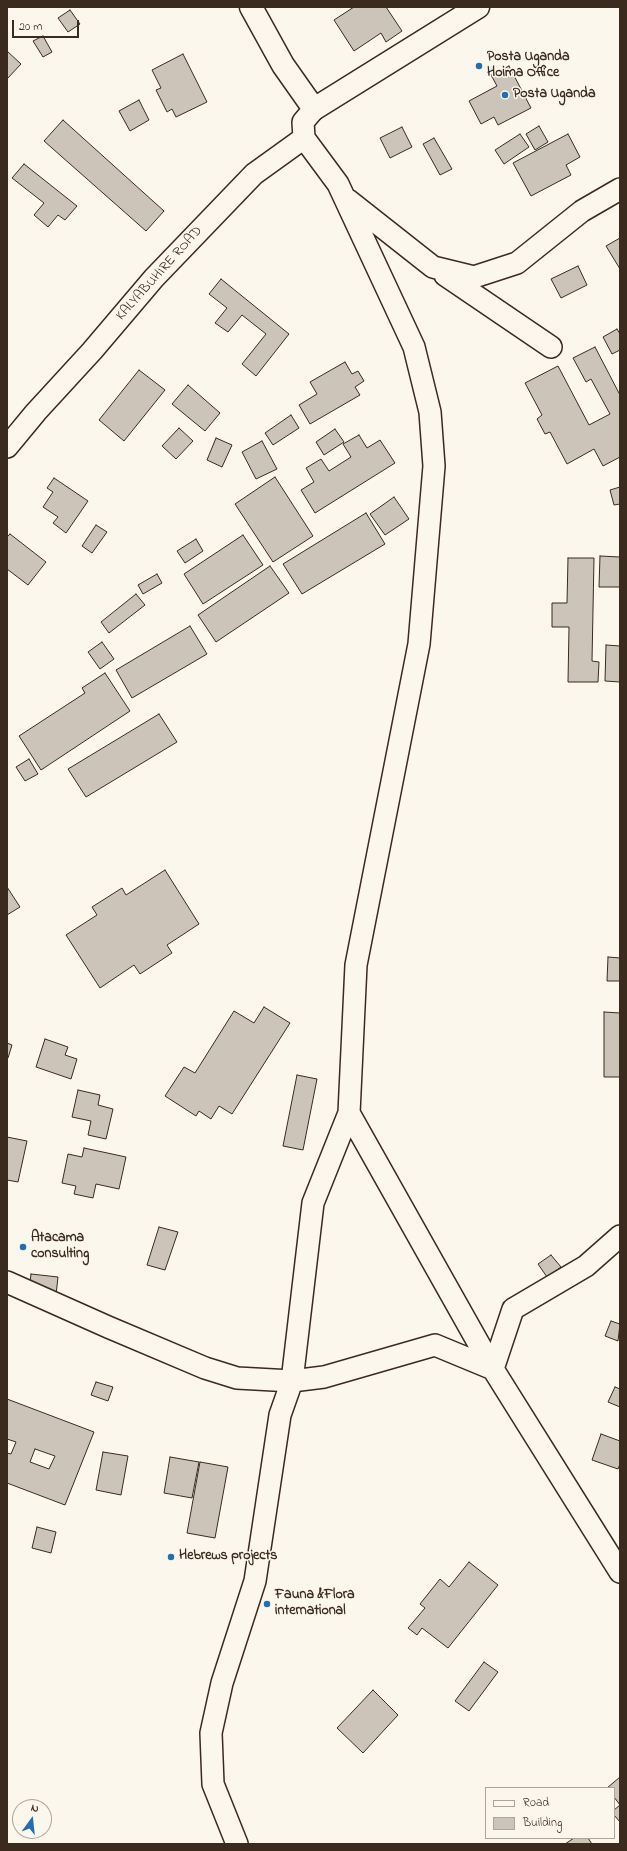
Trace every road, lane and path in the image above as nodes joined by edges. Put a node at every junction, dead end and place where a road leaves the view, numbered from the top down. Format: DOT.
graph roads {
  1 [pos="251,7"];
  2 [pos="478,7"];
  3 [pos="314,109"];
  4 [pos="304,138"];
  5 [pos="620,189"];
  6 [pos="344,197"];
  7 [pos="433,267"];
  8 [pos="552,347"];
  9 [pos="7,447"];
  10 [pos="349,1113"];
  11 [pos="620,1236"];
  12 [pos="7,1282"];
  13 [pos="493,1369"];
  14 [pos="292,1381"];
  15 [pos="620,1572"];
  16 [pos="237,1844"];
  1 -- 3 [label="street"];
  2 -- 3 [label="street"];
  3 -- 4 [label="street"];
  4 -- 6 [label="street"];
  4 -- 9 [label="street, KALYABUHIRE ROAD"];
  5 -- 7 [label="street"];
  6 -- 7 [label="street"];
  6 -- 10 [label="street"];
  7 -- 8 [label="street"];
  10 -- 13 [label="street"];
  10 -- 14 [label="street"];
  11 -- 13 [label="street"];
  12 -- 14 [label="street"];
  13 -- 14 [label="street"];
  13 -- 15 [label="street"];
  14 -- 16 [label="street"];
}
